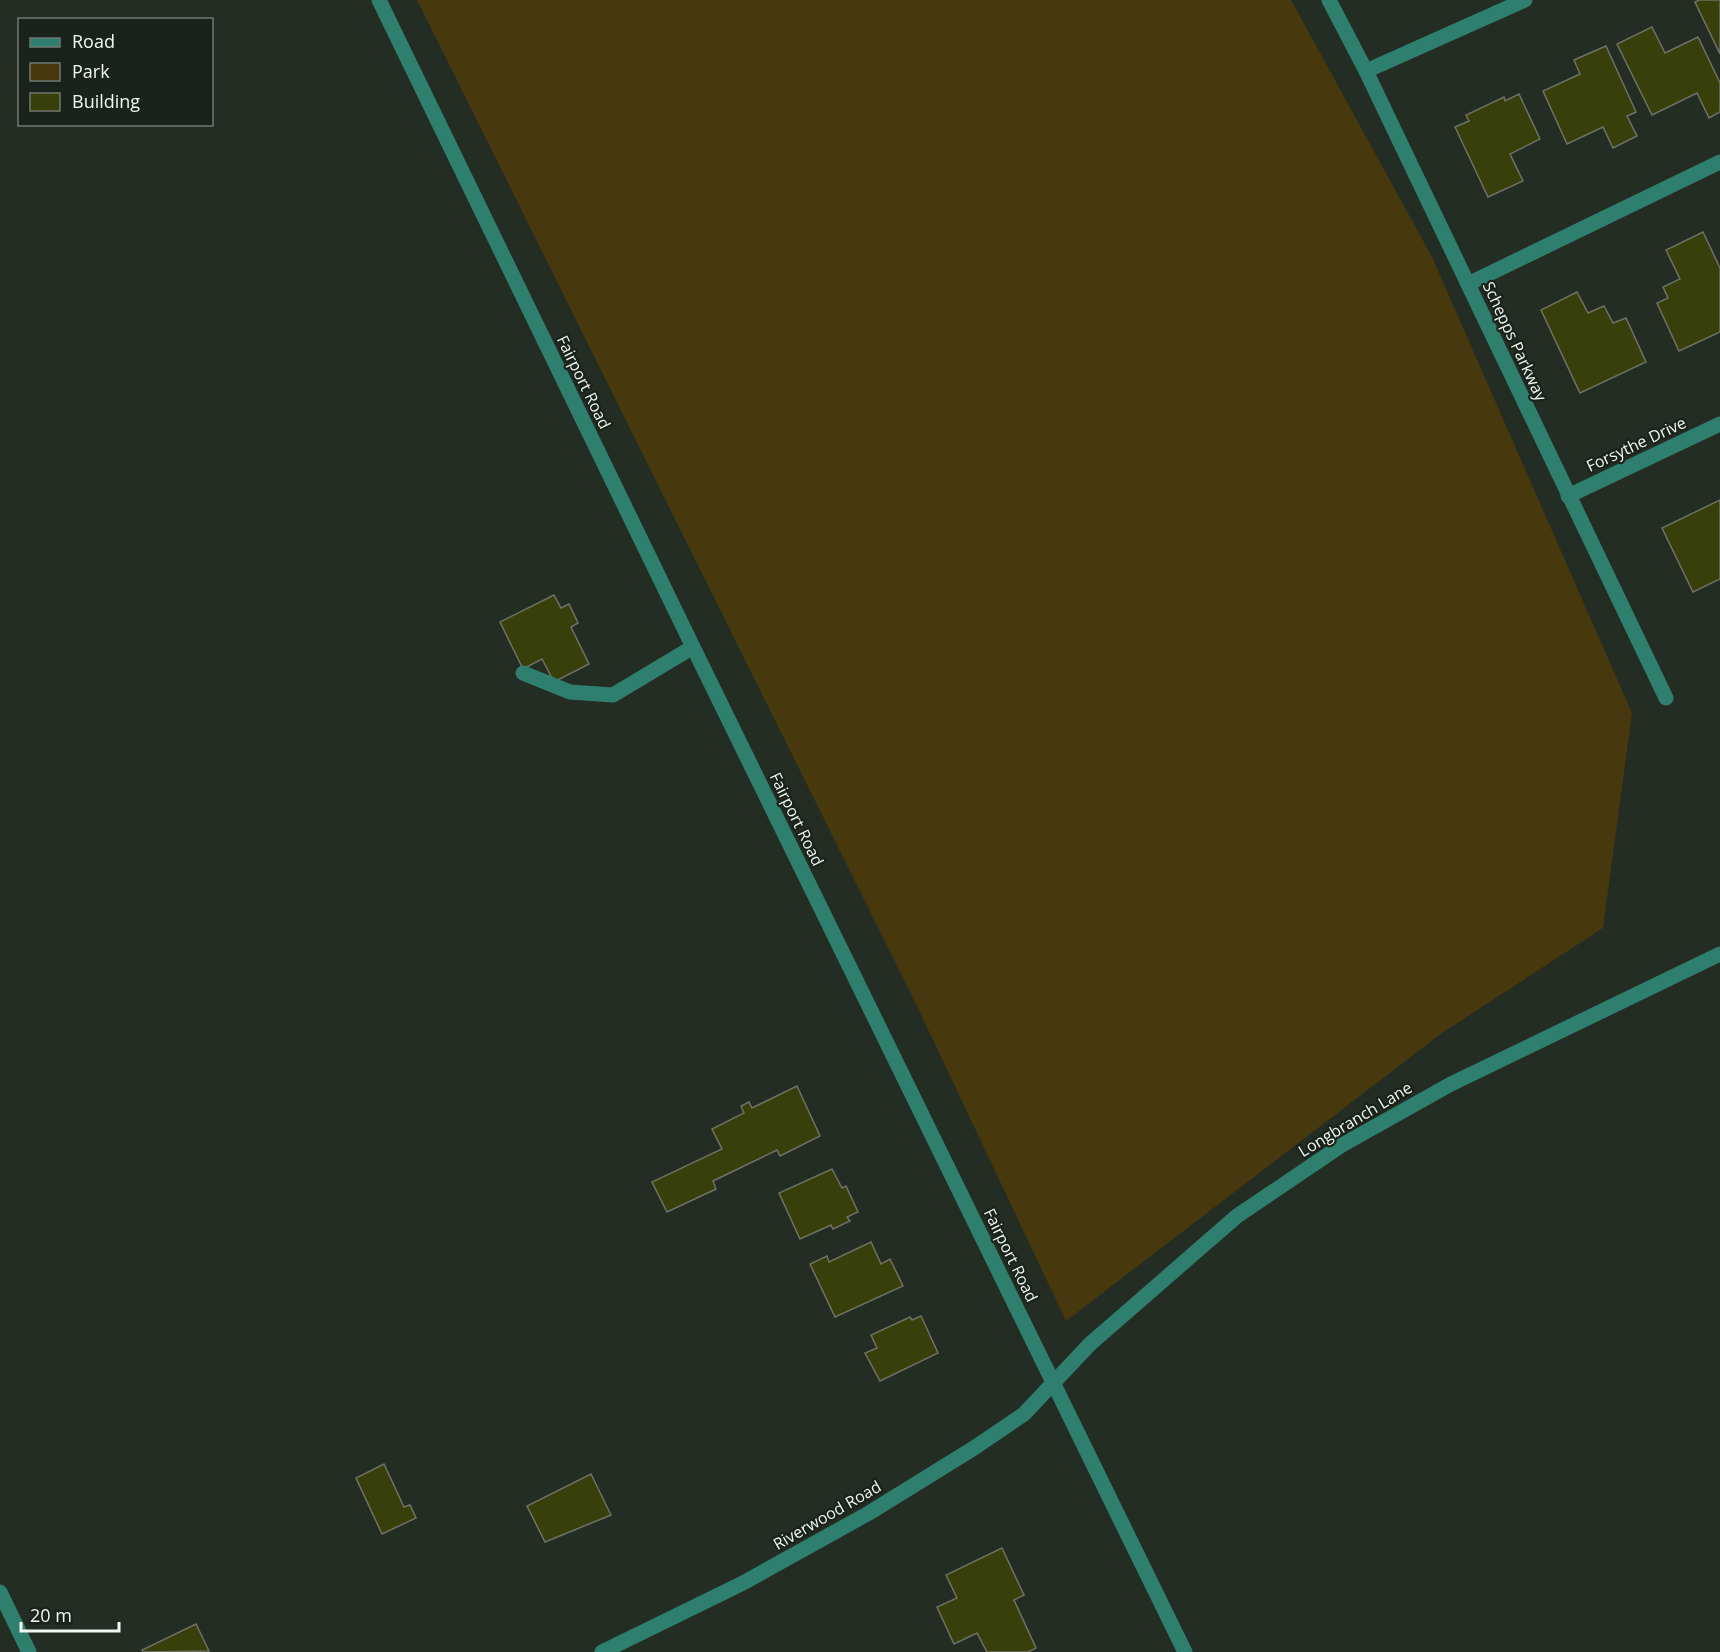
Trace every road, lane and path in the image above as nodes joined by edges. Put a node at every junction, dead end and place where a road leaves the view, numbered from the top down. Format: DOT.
graph roads {
  1 [pos="379,0"];
  2 [pos="1329,0"];
  3 [pos="1525,0"];
  4 [pos="1366,71"];
  5 [pos="1720,162"];
  6 [pos="1468,284"];
  7 [pos="1720,424"];
  8 [pos="1568,496"];
  9 [pos="693,647"];
  10 [pos="524,673"];
  11 [pos="1666,698"];
  12 [pos="1720,954"];
  13 [pos="1054,1384"];
  14 [pos="0,1592"];
  15 [pos="29,1652"];
  16 [pos="602,1652"];
  17 [pos="1185,1652"];
  1 -- 9 [label="street, Fairport Road"];
  2 -- 4 [label="street, Schepps Parkway"];
  3 -- 4 [label="street"];
  4 -- 6 [label="street, Schepps Parkway"];
  5 -- 6 [label="street"];
  6 -- 8 [label="street, Schepps Parkway"];
  7 -- 8 [label="street, Forsythe Drive"];
  8 -- 11 [label="street, Schepps Parkway"];
  9 -- 10 [label="street"];
  9 -- 13 [label="street, Fairport Road"];
  12 -- 13 [label="street, Longbranch Lane"];
  13 -- 16 [label="street, Riverwood Road"];
  13 -- 17 [label="street, Fairport Road"];
  14 -- 15 [label="street"];
}
